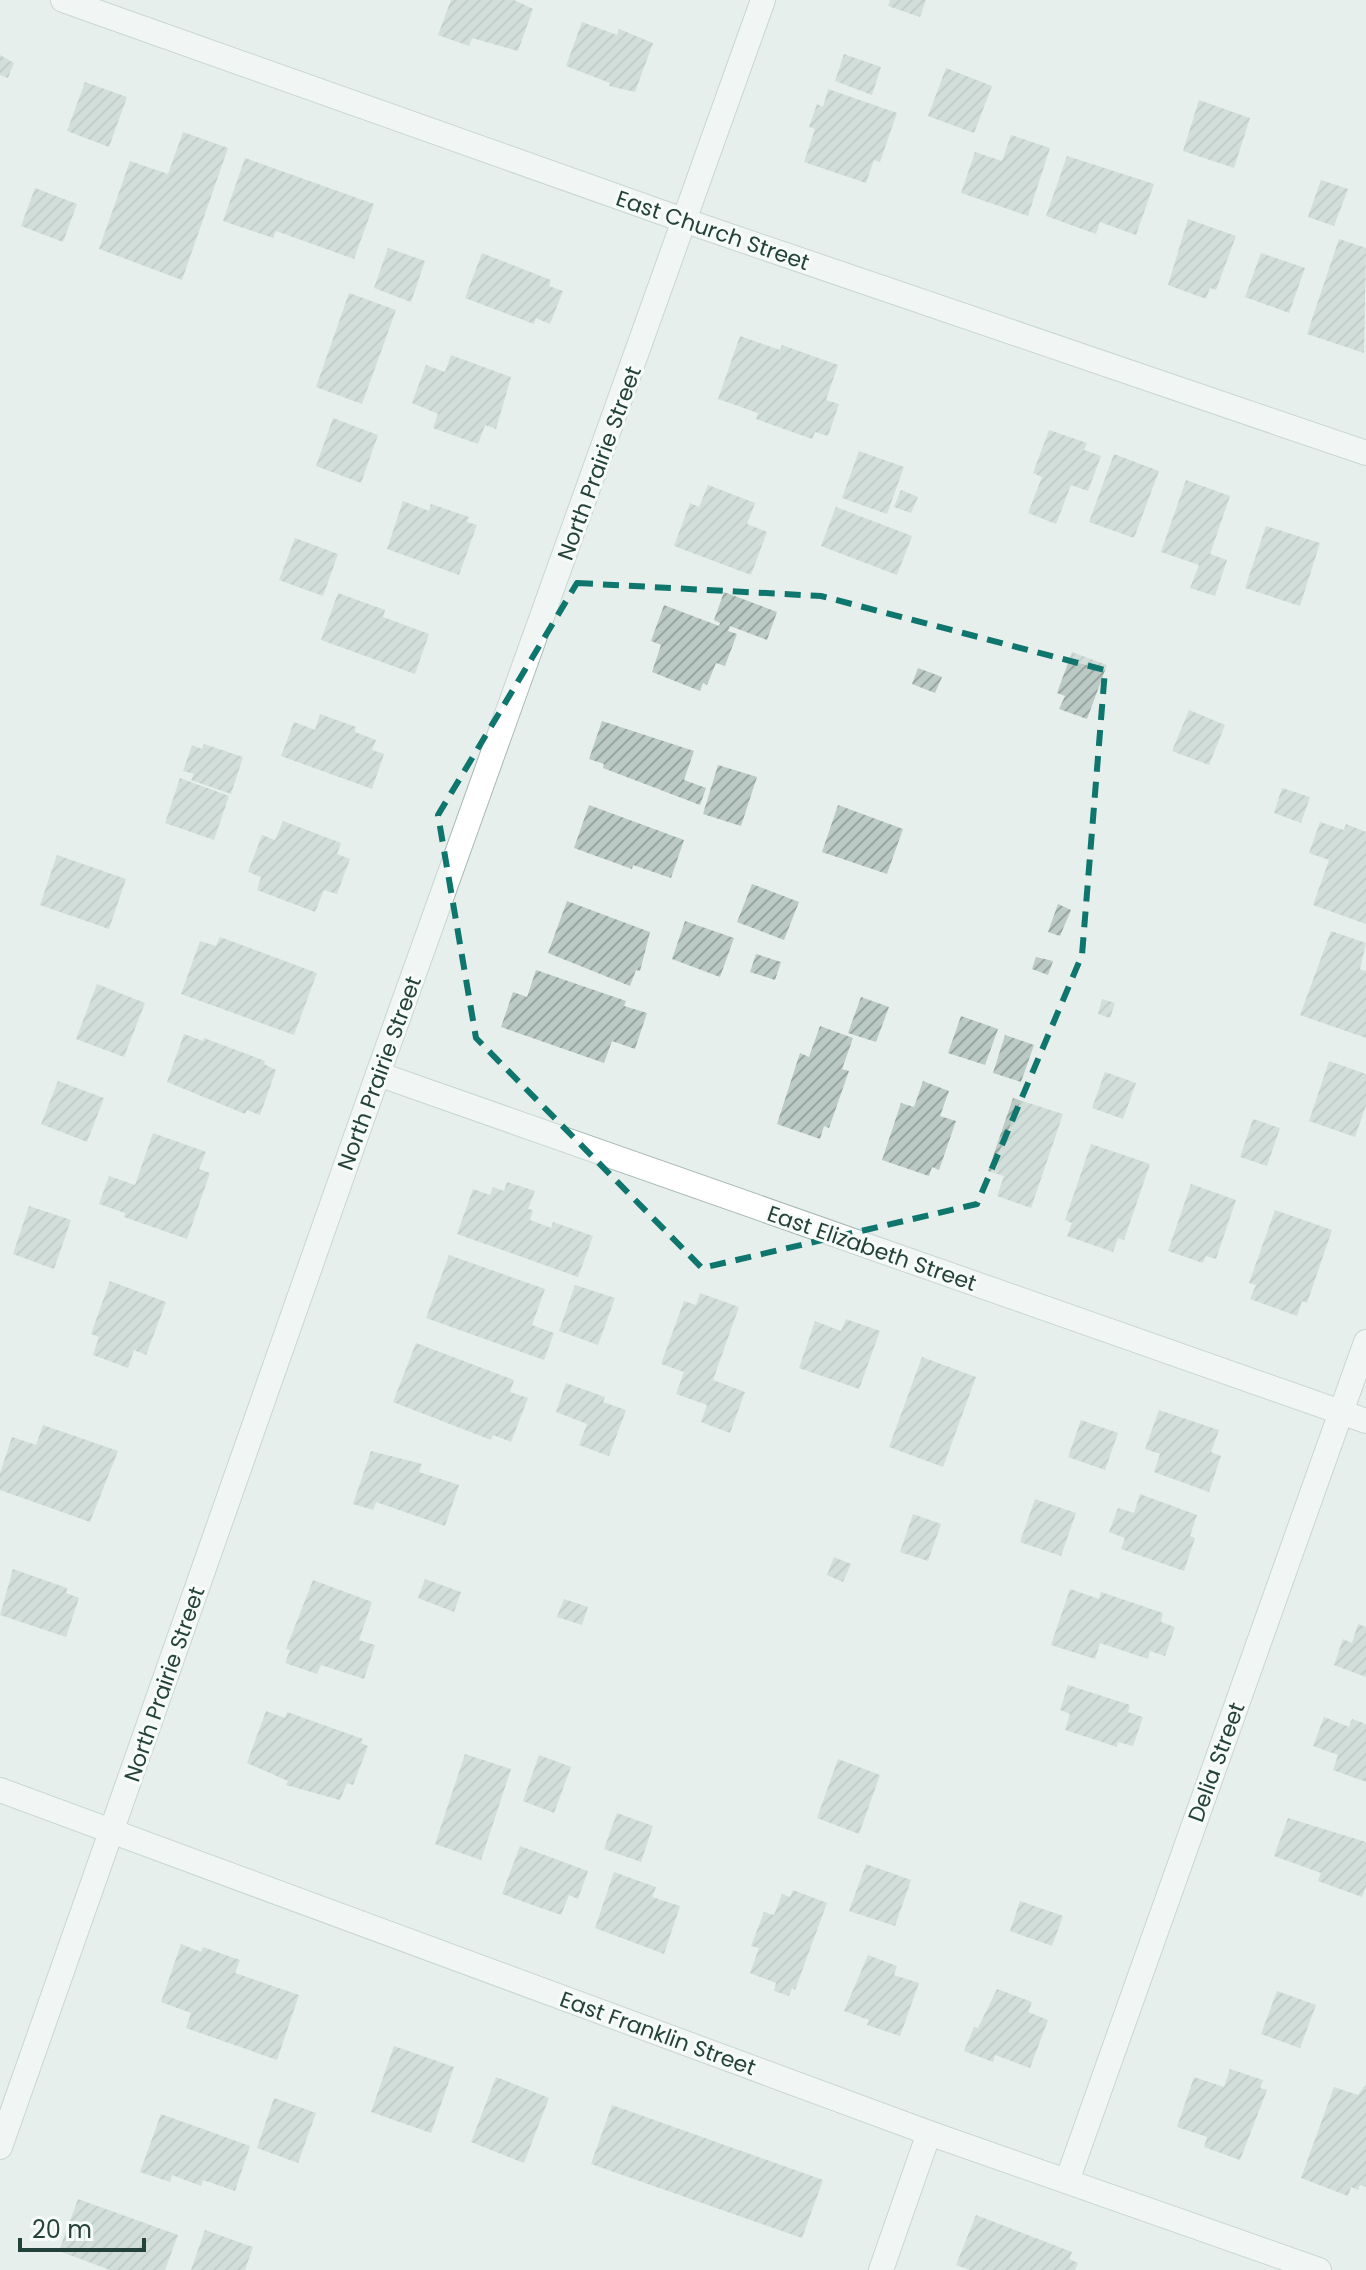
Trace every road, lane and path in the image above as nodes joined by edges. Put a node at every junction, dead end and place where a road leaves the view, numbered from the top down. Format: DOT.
graph roads {
  1 [pos="63,0"];
  2 [pos="763,0"];
  3 [pos="686,221"];
  4 [pos="1366,453"];
  5 [pos="378,1074"];
  6 [pos="1366,1342"];
  7 [pos="1341,1413"];
  8 [pos="1366,1421"];
  9 [pos="0,1790"];
  10 [pos="113,1830"];
  11 [pos="929,2133"];
  12 [pos="0,2147"];
  13 [pos="1067,2181"];
  14 [pos="881,2270"];
  15 [pos="1319,2270"];
  1 -- 3 [label="street, East Church Street"];
  2 -- 3 [label="street, North Prairie Street"];
  3 -- 4 [label="street, East Church Street"];
  3 -- 5 [label="street, North Prairie Street"];
  5 -- 7 [label="street, East Elizabeth Street"];
  5 -- 10 [label="street, North Prairie Street"];
  6 -- 7 [label="street, Delia Street"];
  7 -- 8 [label="street, East Elizabeth Street"];
  7 -- 13 [label="street, Delia Street"];
  9 -- 10 [label="street, East Franklin Street"];
  10 -- 11 [label="street, East Franklin Street"];
  10 -- 12 [label="street, North Prairie Street"];
  11 -- 13 [label="street, East Franklin Street"];
  11 -- 14 [label="street"];
  13 -- 15 [label="street, East Franklin Street"];
}
